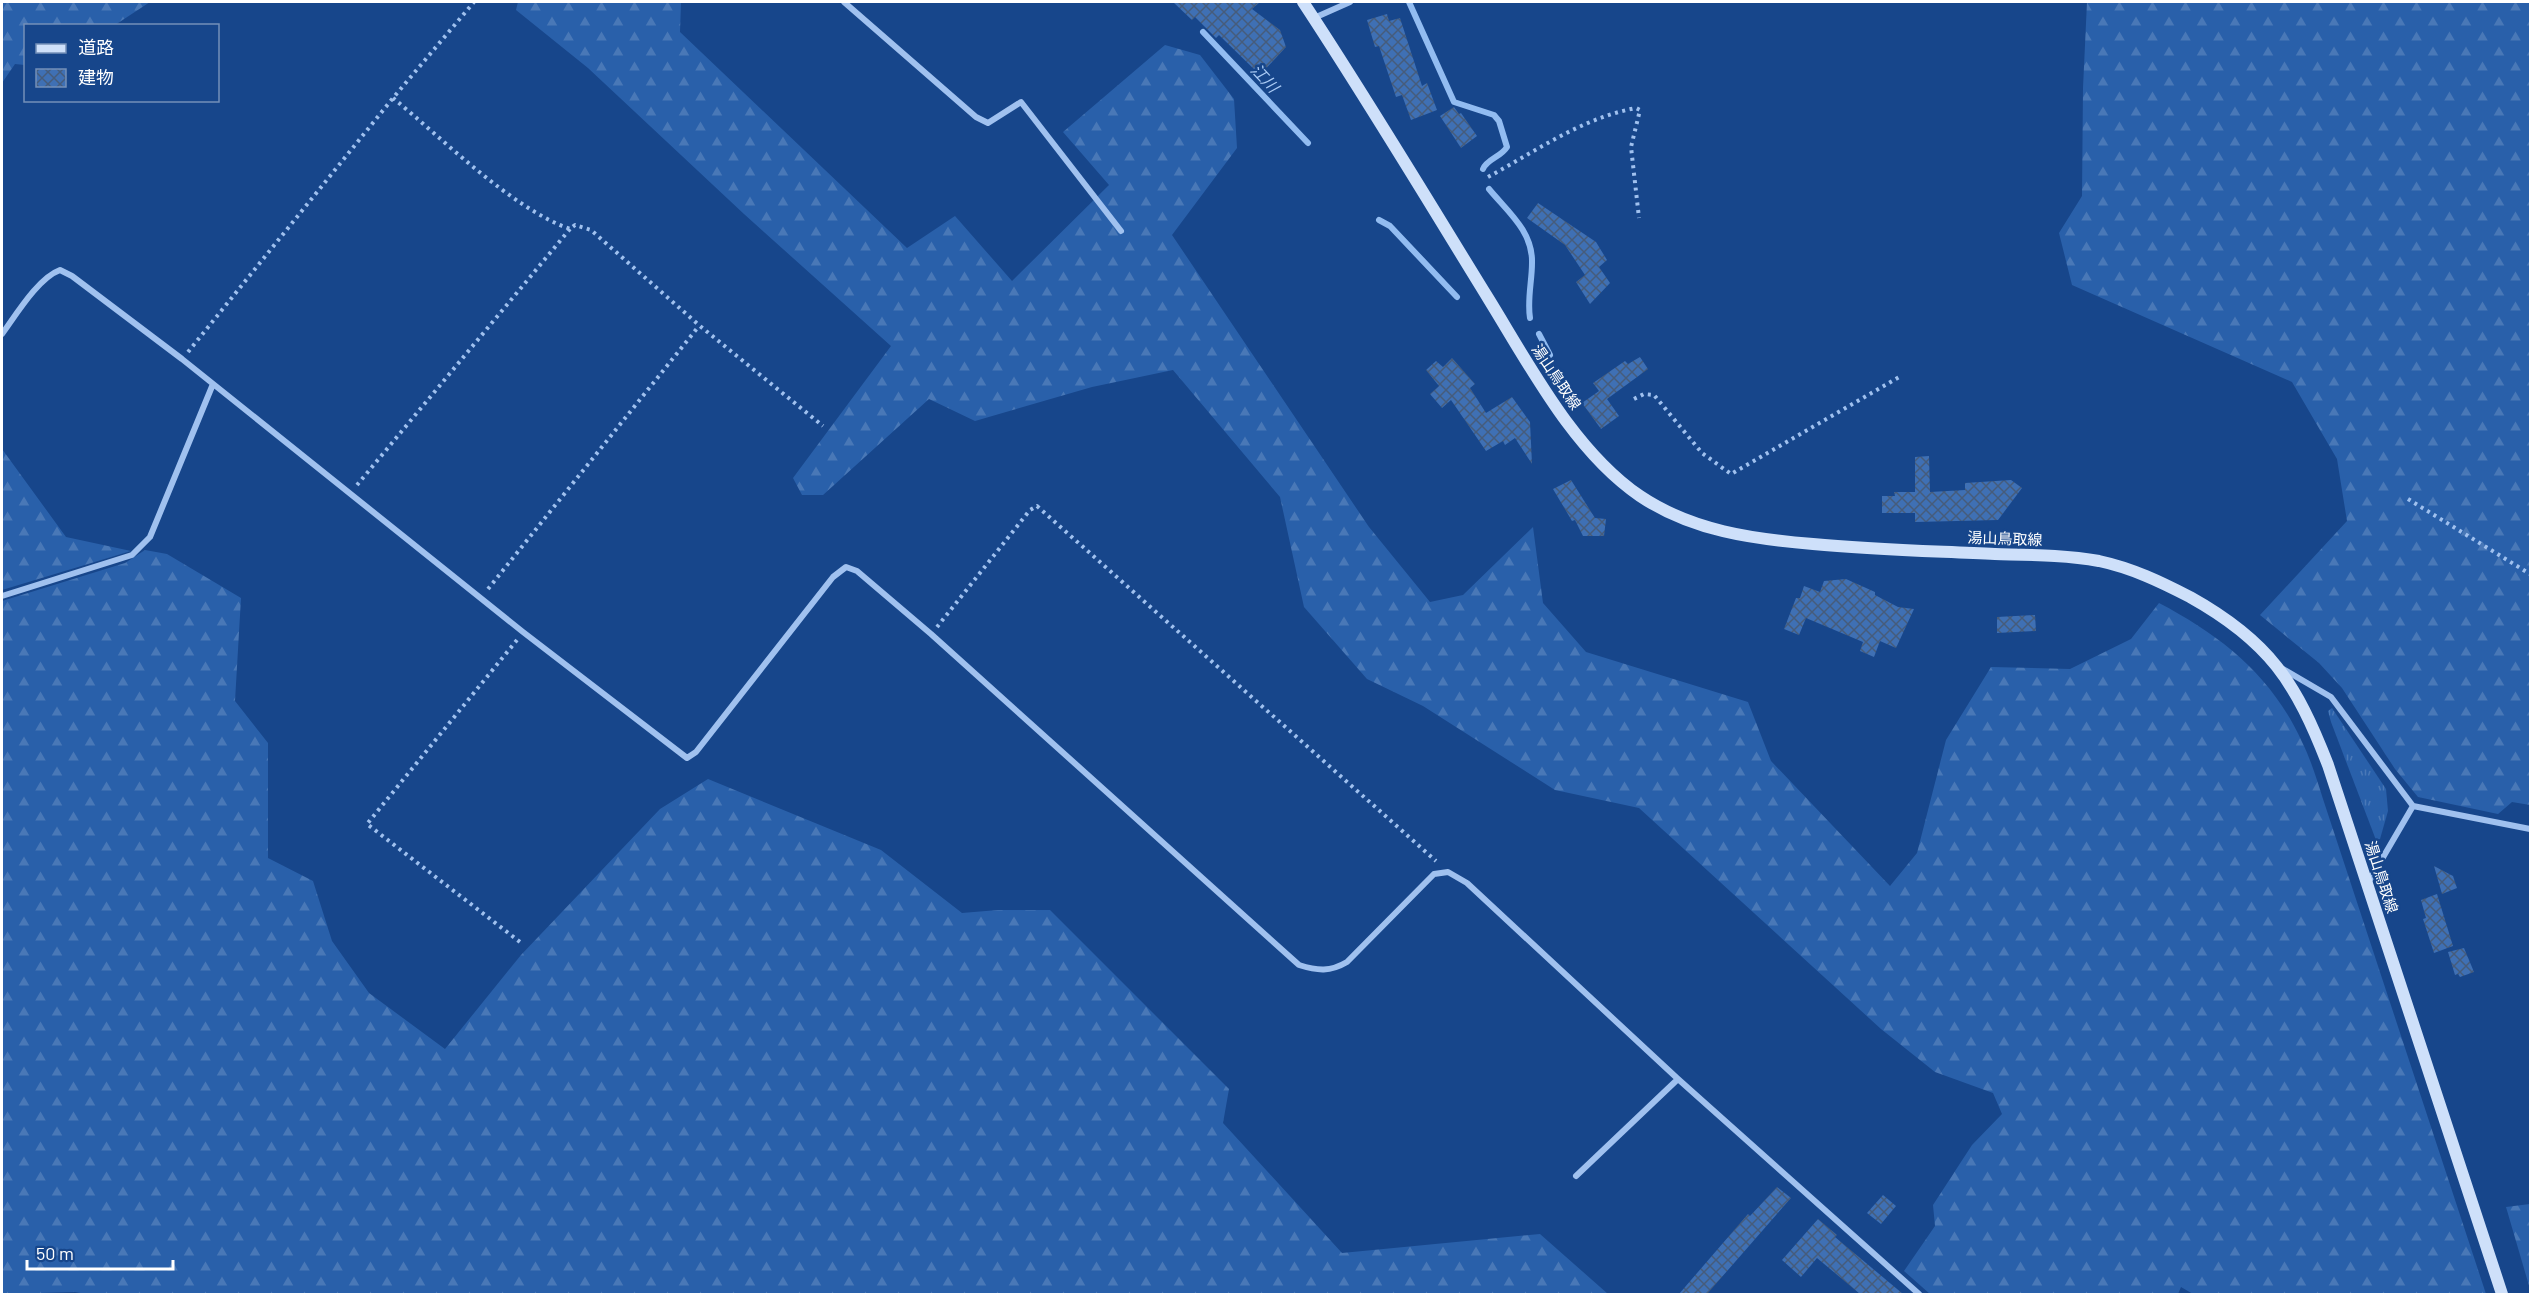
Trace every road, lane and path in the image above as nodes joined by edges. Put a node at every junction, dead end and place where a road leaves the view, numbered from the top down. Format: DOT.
graph roads {
  1 [pos="474,2"];
  2 [pos="844,2"];
  3 [pos="1303,2"];
  4 [pos="1350,2"];
  5 [pos="1314,18"];
  6 [pos="393,98"];
  7 [pos="1488,177"];
  8 [pos="1639,218"];
  9 [pos="570,229"];
  10 [pos="1121,231"];
  11 [pos="700,326"];
  12 [pos="2,334"];
  13 [pos="182,359"];
  14 [pos="1901,376"];
  15 [pos="213,384"];
  16 [pos="1634,399"];
  17 [pos="823,426"];
  18 [pos="351,493"];
  19 [pos="2408,499"];
  20 [pos="2530,574"];
  21 [pos="2,596"];
  22 [pos="482,597"];
  23 [pos="523,632"];
  24 [pos="931,634"];
  25 [pos="2277,665"];
  26 [pos="2413,806"];
  27 [pos="2530,829"];
  28 [pos="1448,872"];
  29 [pos="2367,884"];
  30 [pos="520,942"];
  31 [pos="1678,1079"];
  32 [pos="1576,1176"];
  33 [pos="1919,1294"];
  34 [pos="2502,1294"];
  1 -- 6 [label="path"];
  2 -- 10 [label="street"];
  3 -- 5 [label="main road, 湯山鳥取線"];
  4 -- 5 [label="street"];
  5 -- 25 [label="main road, 湯山鳥取線"];
  6 -- 9 [label="path"];
  6 -- 13 [label="path"];
  7 -- 8 [label="path"];
  9 -- 11 [label="path"];
  9 -- 18 [label="path"];
  11 -- 17 [label="path"];
  11 -- 22 [label="path"];
  12 -- 13 [label="street"];
  13 -- 15 [label="street"];
  14 -- 16 [label="path"];
  15 -- 18 [label="street"];
  15 -- 21 [label="street"];
  18 -- 22 [label="street"];
  19 -- 20 [label="path"];
  22 -- 23 [label="street"];
  23 -- 24 [label="street"];
  23 -- 30 [label="path"];
  24 -- 28 [label="street"];
  24 -- 28 [label="path"];
  25 -- 26 [label="street"];
  25 -- 29 [label="main road, 湯山鳥取線"];
  26 -- 27 [label="street"];
  26 -- 29 [label="street"];
  28 -- 31 [label="street"];
  29 -- 34 [label="main road, 湯山鳥取線"];
  31 -- 32 [label="street"];
  31 -- 33 [label="street"];
}
